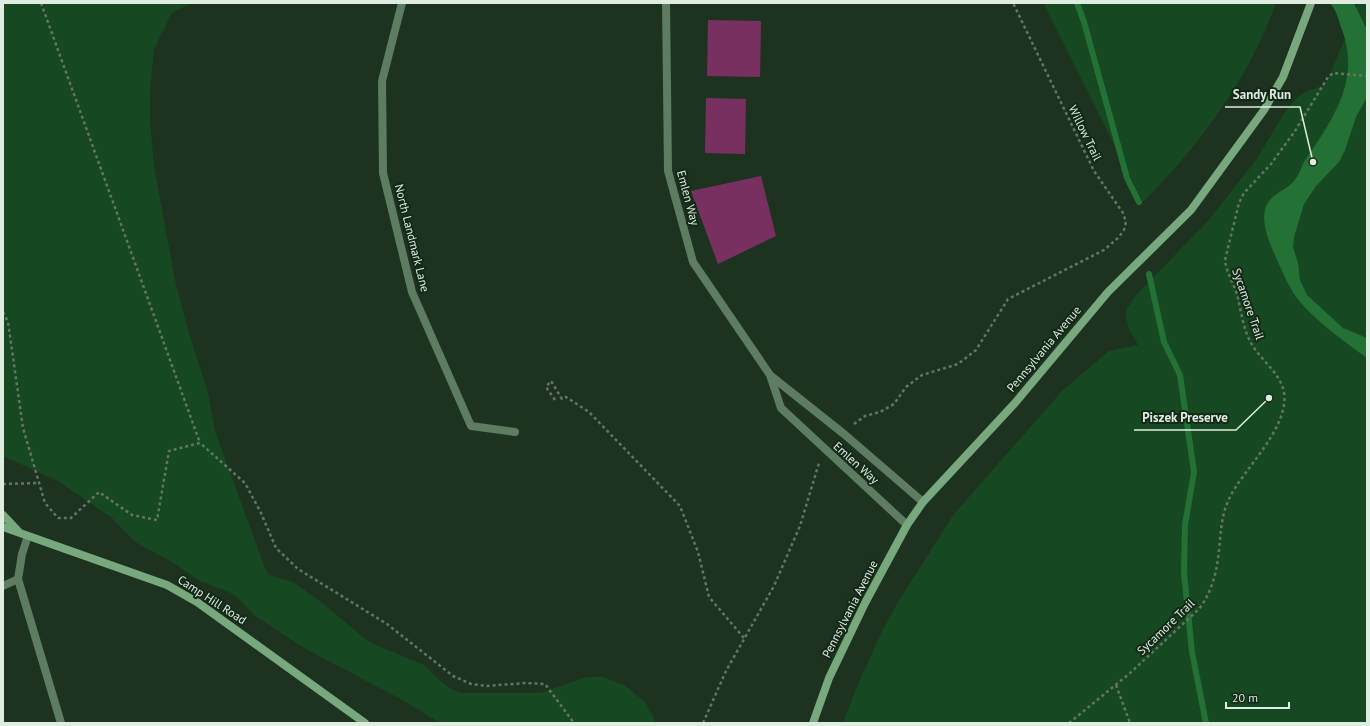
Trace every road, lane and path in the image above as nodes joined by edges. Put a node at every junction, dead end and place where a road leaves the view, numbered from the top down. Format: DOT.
graph roads {
  1 [pos="41,3"];
  2 [pos="402,3"];
  3 [pos="666,3"];
  4 [pos="1013,3"];
  5 [pos="1311,3"];
  6 [pos="1367,76"];
  7 [pos="1092,256"];
  8 [pos="3,312"];
  9 [pos="770,375"];
  10 [pos="555,400"];
  11 [pos="515,432"];
  12 [pos="200,443"];
  13 [pos="39,483"];
  14 [pos="3,484"];
  15 [pos="923,502"];
  16 [pos="3,515"];
  17 [pos="907,525"];
  18 [pos="3,527"];
  19 [pos="24,534"];
  20 [pos="18,579"];
  21 [pos="3,586"];
  22 [pos="744,638"];
  23 [pos="1116,685"];
  24 [pos="61,723"];
  25 [pos="365,723"];
  26 [pos="574,723"];
  27 [pos="813,723"];
  28 [pos="1069,723"];
  29 [pos="1130,723"];
  1 -- 12 [label="path"];
  2 -- 11 [label="street, North Landmark Lane"];
  3 -- 9 [label="street, Emlen Way"];
  4 -- 7 [label="path, Willow Trail"];
  5 -- 15 [label="main road, Pennsylvania Avenue"];
  6 -- 23 [label="path, Sycamore Trail"];
  8 -- 13 [label="path"];
  9 -- 15 [label="street, Emlen Way"];
  9 -- 17 [label="street, Emlen Way"];
  10 -- 22 [label="path"];
  12 -- 13 [label="path"];
  12 -- 26 [label="path"];
  13 -- 14 [label="path"];
  15 -- 17 [label="main road, Pennsylvania Avenue"];
  16 -- 19 [label="main road"];
  17 -- 27 [label="main road, Pennsylvania Avenue"];
  18 -- 19 [label="main road, Camp Hill Road"];
  19 -- 20 [label="street"];
  19 -- 25 [label="main road, Camp Hill Road"];
  20 -- 21 [label="street"];
  20 -- 24 [label="street"];
  23 -- 28 [label="path, Sycamore Trail"];
  23 -- 29 [label="path"];
}
